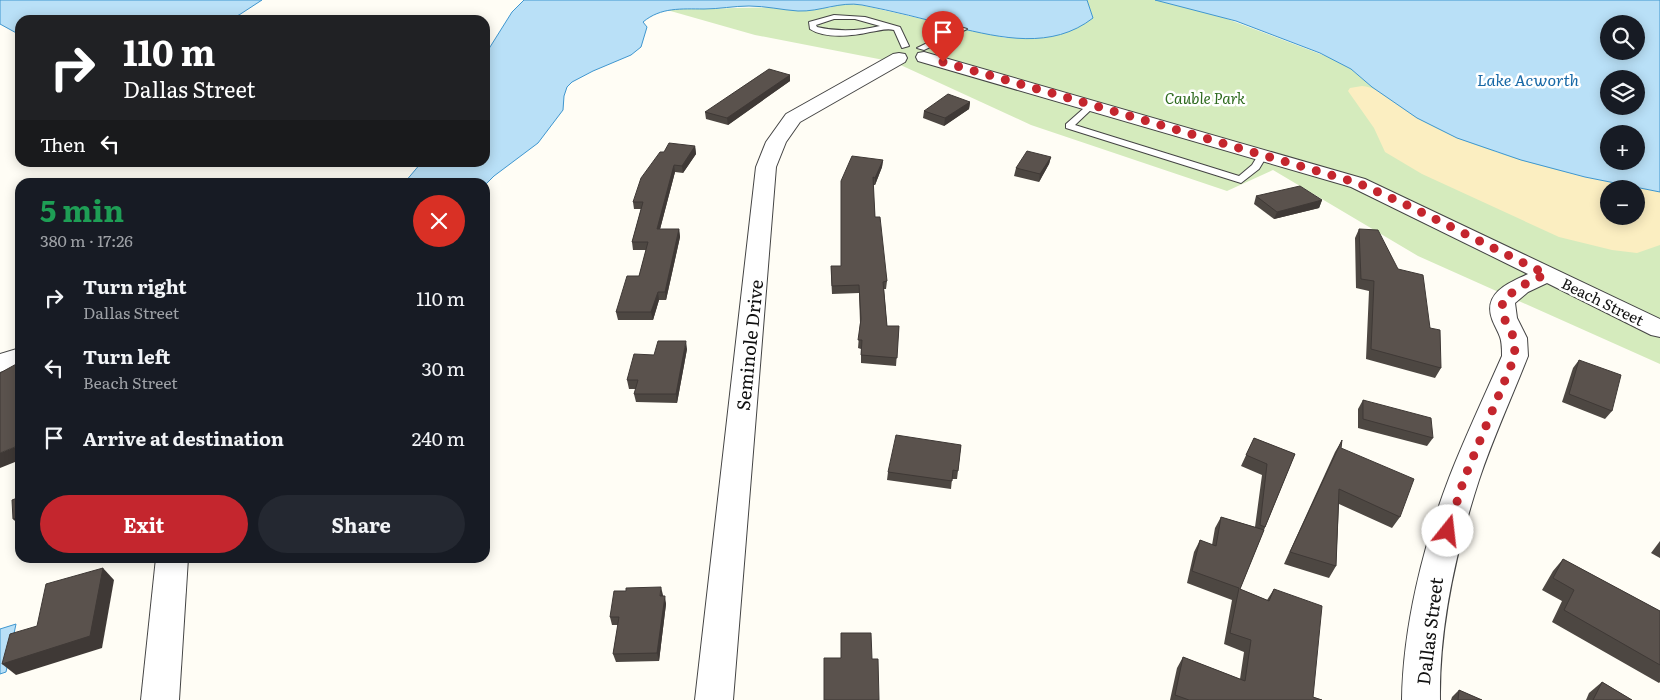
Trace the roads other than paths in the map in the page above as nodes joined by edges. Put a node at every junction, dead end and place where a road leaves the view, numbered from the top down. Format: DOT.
graph roads {
  1 [pos="888,26"];
  2 [pos="963,28"];
  3 [pos="913,53"];
  4 [pos="1092,104"];
  5 [pos="1264,154"];
  6 [pos="1546,274"];
  7 [pos="1660,329"];
  8 [pos="15,358"];
  9 [pos="0,363"];
  10 [pos="172,563"];
  11 [pos="160,700"];
  12 [pos="714,700"];
  13 [pos="1421,700"];
  1 -- 1 [label="lane"];
  1 -- 3 [label="lane"];
  2 -- 3 [label="lane, Seminole Drive"];
  3 -- 4 [label="street, Beach Street"];
  3 -- 12 [label="street, Seminole Drive"];
  4 -- 5 [label="street, Beach Street"];
  4 -- 5 [label="lane"];
  5 -- 6 [label="street, Beach Street"];
  6 -- 7 [label="street, Beach Street"];
  6 -- 13 [label="street, Dallas Street"];
  8 -- 9 [label="street"];
  10 -- 11 [label="street"];
}
